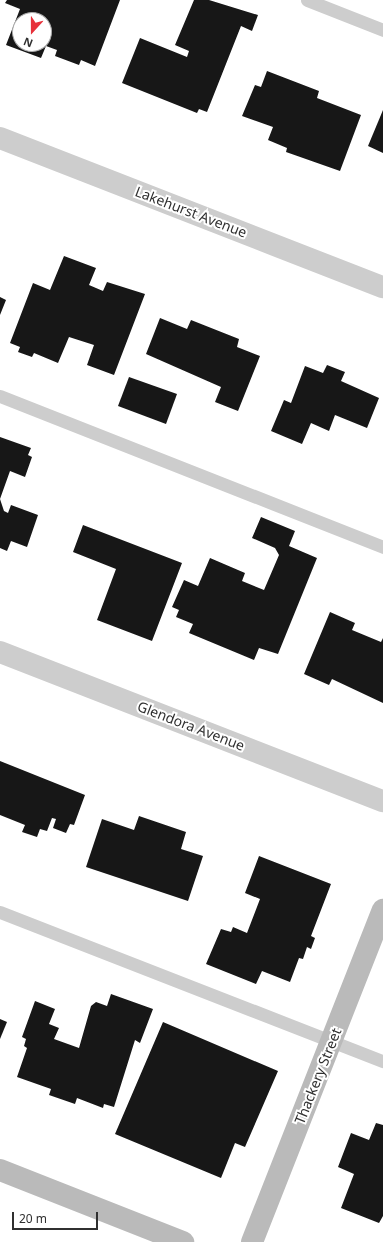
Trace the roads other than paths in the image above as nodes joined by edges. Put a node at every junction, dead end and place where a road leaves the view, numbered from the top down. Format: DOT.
graph roads {
  1 [pos="307,0"];
  2 [pos="383,30"];
  3 [pos="0,138"];
  4 [pos="383,287"];
  5 [pos="0,396"];
  6 [pos="383,547"];
  7 [pos="0,652"];
  8 [pos="383,801"];
  9 [pos="383,910"];
  10 [pos="0,912"];
  11 [pos="332,1041"];
  12 [pos="383,1061"];
  13 [pos="0,1170"];
  14 [pos="183,1242"];
  15 [pos="252,1242"];
  1 -- 2 [label="lane"];
  3 -- 4 [label="street, Lakehurst Avenue"];
  5 -- 6 [label="lane"];
  7 -- 8 [label="street, Glendora Avenue"];
  9 -- 11 [label="street, Thackery Street"];
  10 -- 11 [label="lane"];
  11 -- 12 [label="lane"];
  11 -- 15 [label="street, Thackery Street"];
  13 -- 14 [label="street"];
}
